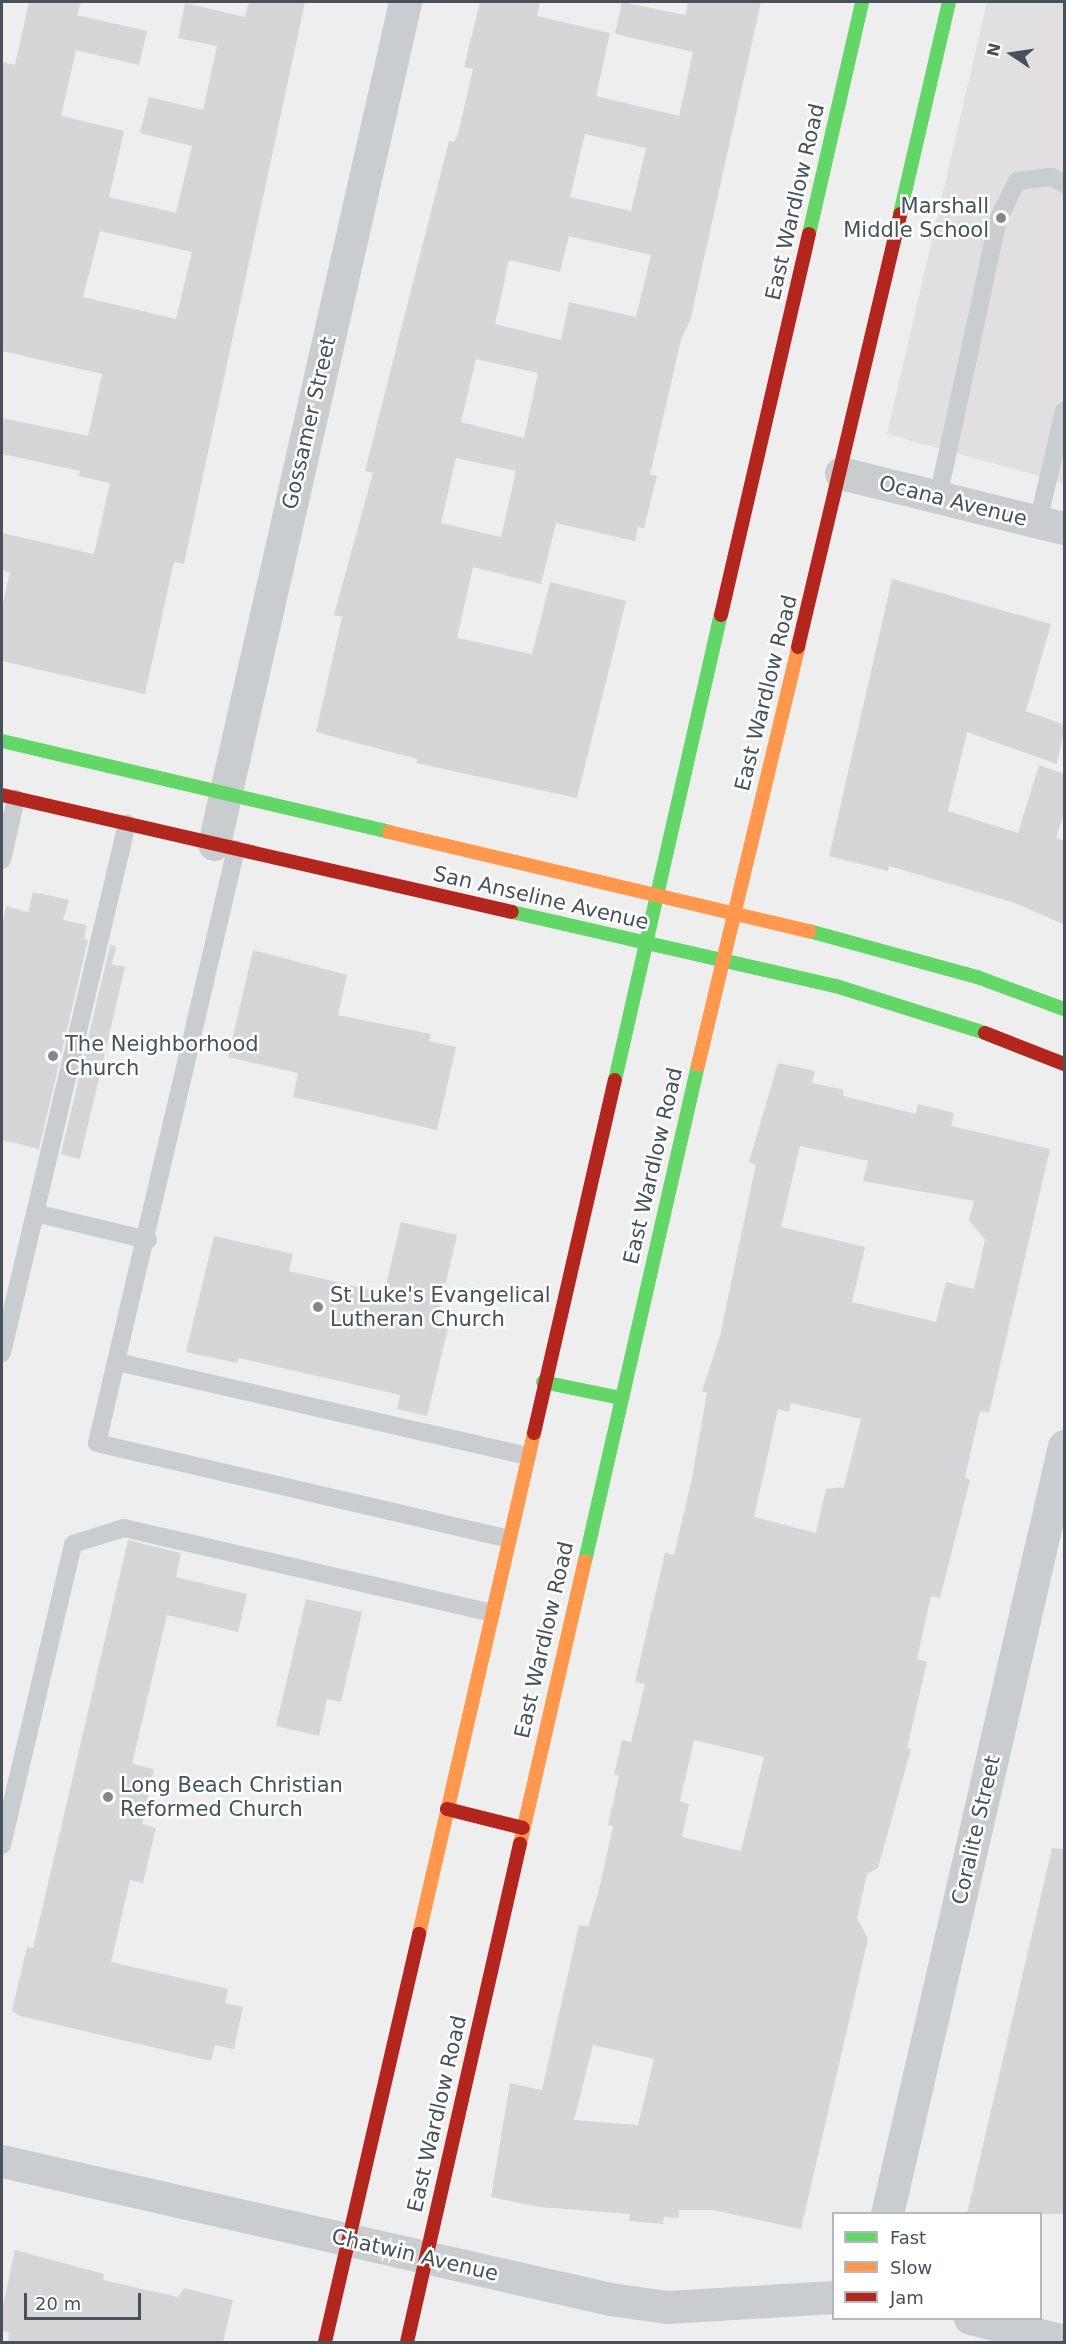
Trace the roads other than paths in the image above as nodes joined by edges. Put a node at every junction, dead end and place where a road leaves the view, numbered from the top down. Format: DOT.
graph roads {
  1 [pos="405,2"];
  2 [pos="862,2"];
  3 [pos="949,2"];
  4 [pos="1065,184"];
  5 [pos="1065,411"];
  6 [pos="1059,458"];
  7 [pos="841,474"];
  8 [pos="938,497"];
  9 [pos="1051,525"];
  10 [pos="2,741"];
  11 [pos="224,795"];
  12 [pos="9,797"];
  13 [pos="127,824"];
  14 [pos="225,846"];
  15 [pos="2,860"];
  16 [pos="655,894"];
  17 [pos="734,912"];
  18 [pos="644,943"];
  19 [pos="721,963"];
  20 [pos="1065,1009"];
  21 [pos="1065,1064"];
  22 [pos="35,1213"];
  23 [pos="148,1240"];
  24 [pos="2,1353"];
  25 [pos="117,1362"];
  26 [pos="543,1382"];
  27 [pos="621,1398"];
  28 [pos="1065,1446"];
  29 [pos="527,1456"];
  30 [pos="508,1539"];
  31 [pos="491,1614"];
  32 [pos="447,1809"];
  33 [pos="523,1828"];
  34 [pos="2,1845"];
  35 [pos="2,2161"];
  36 [pos="887,2212"];
  37 [pos="349,2240"];
  38 [pos="426,2258"];
  39 [pos="832,2296"];
  40 [pos="974,2320"];
  41 [pos="1065,2341"];
  42 [pos="325,2343"];
  43 [pos="406,2343"];
  1 -- 11 [label="street, Gossamer Street"];
  2 -- 16 [label="main road, East Wardlow Road"];
  3 -- 7 [label="main road, East Wardlow Road"];
  4 -- 8 [label="lane"];
  5 -- 6 [label="lane"];
  6 -- 9 [label="lane"];
  7 -- 8 [label="street, Ocana Avenue"];
  7 -- 17 [label="main road, East Wardlow Road"];
  8 -- 9 [label="street, Ocana Avenue"];
  10 -- 11 [label="main road, San Anseline Avenue"];
  11 -- 14 [label="street, Gossamer Street"];
  11 -- 16 [label="main road, San Anseline Avenue"];
  12 -- 13 [label="main road, San Anseline Avenue"];
  12 -- 15 [label="lane"];
  13 -- 14 [label="main road, San Anseline Avenue"];
  13 -- 22 [label="lane"];
  14 -- 18 [label="main road, San Anseline Avenue"];
  14 -- 23 [label="lane"];
  16 -- 17 [label="main road, San Anseline Avenue"];
  16 -- 18 [label="main road, East Wardlow Road"];
  17 -- 19 [label="main road, East Wardlow Road"];
  17 -- 20 [label="main road, San Anseline Avenue"];
  18 -- 19 [label="main road, San Anseline Avenue"];
  18 -- 26 [label="main road, East Wardlow Road"];
  19 -- 21 [label="main road, San Anseline Avenue"];
  19 -- 27 [label="main road, East Wardlow Road"];
  22 -- 23 [label="lane"];
  22 -- 24 [label="lane"];
  23 -- 25 [label="lane"];
  25 -- 29 [label="lane"];
  25 -- 30 [label="lane"];
  26 -- 27 [label="main road"];
  26 -- 29 [label="main road, East Wardlow Road"];
  27 -- 33 [label="main road, East Wardlow Road"];
  28 -- 36 [label="street, Coralite Street"];
  29 -- 30 [label="main road, East Wardlow Road"];
  30 -- 31 [label="main road, East Wardlow Road"];
  31 -- 32 [label="main road, East Wardlow Road"];
  31 -- 34 [label="lane"];
  32 -- 33 [label="main road"];
  32 -- 37 [label="main road, East Wardlow Road"];
  33 -- 38 [label="main road, East Wardlow Road"];
  35 -- 37 [label="street, Chatwin Avenue"];
  37 -- 38 [label="street, Chatwin Avenue"];
  37 -- 42 [label="main road, East Wardlow Road"];
  38 -- 39 [label="street, Chatwin Avenue"];
  38 -- 43 [label="main road, East Wardlow Road"];
  40 -- 41 [label="street"];
}
